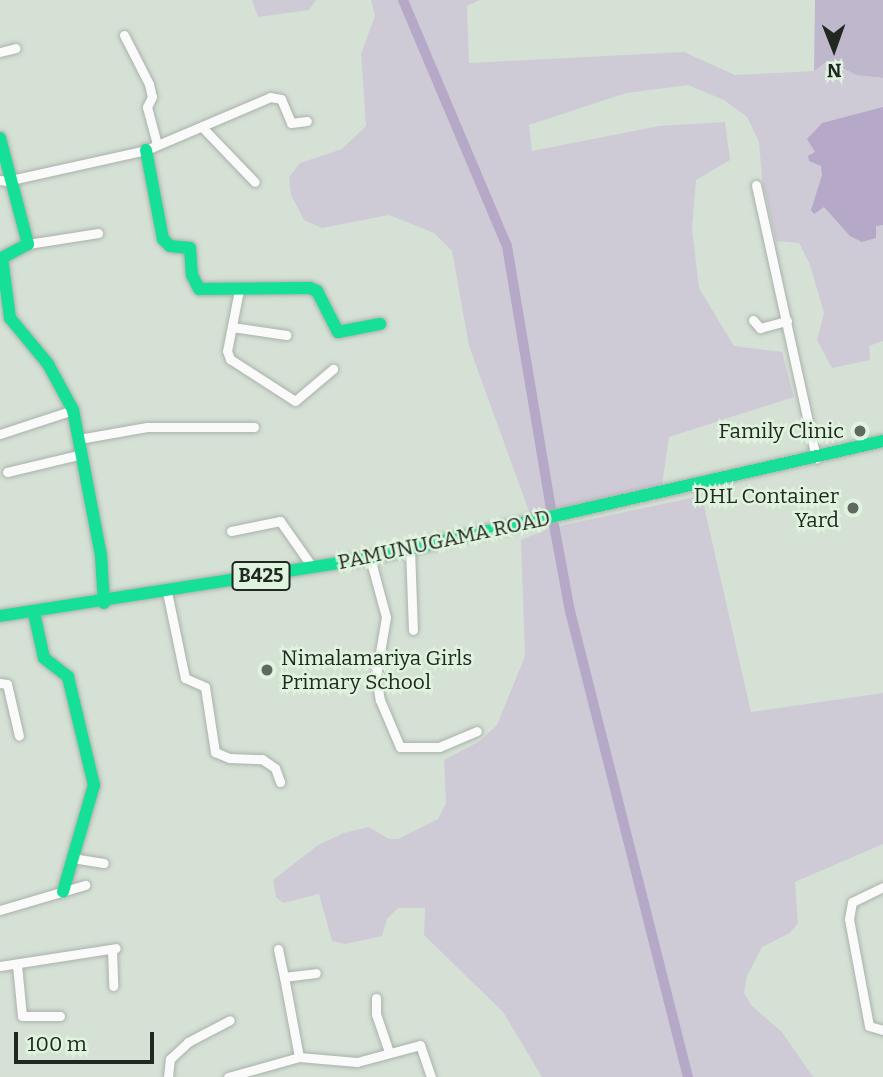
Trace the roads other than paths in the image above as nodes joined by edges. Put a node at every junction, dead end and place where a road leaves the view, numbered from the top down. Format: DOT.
graph roads {
  1 [pos="124,35"];
  2 [pos="16,48"];
  3 [pos="0,52"];
  4 [pos="307,121"];
  5 [pos="202,127"];
  6 [pos="0,138"];
  7 [pos="151,147"];
  8 [pos="7,181"];
  9 [pos="255,182"];
  10 [pos="756,185"];
  11 [pos="98,233"];
  12 [pos="28,244"];
  13 [pos="239,290"];
  14 [pos="5,318"];
  15 [pos="753,320"];
  16 [pos="787,321"];
  17 [pos="380,324"];
  18 [pos="232,327"];
  19 [pos="286,335"];
  20 [pos="332,369"];
  21 [pos="73,410"];
  22 [pos="254,427"];
  23 [pos="0,434"];
  24 [pos="79,439"];
  25 [pos="883,441"];
  26 [pos="82,454"];
  27 [pos="816,458"];
  28 [pos="6,472"];
  29 [pos="231,531"];
  30 [pos="410,549"];
  31 [pos="370,558"];
  32 [pos="313,568"];
  33 [pos="167,592"];
  34 [pos="104,603"];
  35 [pos="34,613"];
  36 [pos="0,617"];
  37 [pos="413,630"];
  38 [pos="0,683"];
  39 [pos="477,731"];
  40 [pos="19,736"];
  41 [pos="281,782"];
  42 [pos="72,858"];
  43 [pos="104,863"];
  44 [pos="85,885"];
  45 [pos="883,887"];
  46 [pos="63,892"];
  47 [pos="0,910"];
  48 [pos="278,948"];
  49 [pos="17,965"];
  50 [pos="0,966"];
  51 [pos="316,972"];
  52 [pos="284,977"];
  53 [pos="113,986"];
  54 [pos="376,998"];
  55 [pos="60,1016"];
  56 [pos="230,1020"];
  57 [pos="883,1030"];
  58 [pos="388,1052"];
  59 [pos="299,1057"];
  60 [pos="250,1074"];
  61 [pos="169,1077"];
  62 [pos="228,1077"];
  63 [pos="431,1077"];
  1 -- 7 [label="street"];
  2 -- 3 [label="street"];
  4 -- 5 [label="street"];
  5 -- 7 [label="street"];
  5 -- 9 [label="street"];
  6 -- 8 [label="street"];
  7 -- 8 [label="street"];
  7 -- 13 [label="street"];
  8 -- 12 [label="street"];
  10 -- 16 [label="street"];
  11 -- 12 [label="street"];
  12 -- 14 [label="street"];
  13 -- 17 [label="street"];
  13 -- 18 [label="street"];
  14 -- 21 [label="street"];
  15 -- 16 [label="street"];
  16 -- 27 [label="street"];
  18 -- 19 [label="street"];
  18 -- 20 [label="street"];
  21 -- 23 [label="street"];
  21 -- 24 [label="street"];
  22 -- 24 [label="street"];
  24 -- 26 [label="street"];
  25 -- 27 [label="street, PAMUNUGAMA ROAD / B425"];
  26 -- 28 [label="street"];
  26 -- 34 [label="street"];
  27 -- 30 [label="street, PAMUNUGAMA ROAD / B425"];
  29 -- 32 [label="street"];
  30 -- 31 [label="street, PAMUNUGAMA ROAD / B425"];
  30 -- 37 [label="street"];
  31 -- 32 [label="street, PAMUNUGAMA ROAD / B425"];
  31 -- 39 [label="street"];
  32 -- 33 [label="street, PAMUNUGAMA ROAD / B425"];
  33 -- 34 [label="street, PAMUNUGAMA ROAD / B425"];
  33 -- 41 [label="street"];
  34 -- 35 [label="street, PAMUNUGAMA ROAD / B425"];
  35 -- 36 [label="street, PAMUNUGAMA ROAD / B425"];
  35 -- 42 [label="street"];
  38 -- 40 [label="street"];
  42 -- 43 [label="street"];
  42 -- 46 [label="street"];
  44 -- 46 [label="street"];
  45 -- 57 [label="street"];
  46 -- 47 [label="street"];
  48 -- 52 [label="street"];
  49 -- 50 [label="street"];
  49 -- 53 [label="street"];
  49 -- 55 [label="street"];
  51 -- 52 [label="street"];
  52 -- 59 [label="street"];
  54 -- 58 [label="street"];
  56 -- 61 [label="street"];
  58 -- 59 [label="street"];
  58 -- 63 [label="street"];
  59 -- 60 [label="street"];
  60 -- 62 [label="street"];
}
